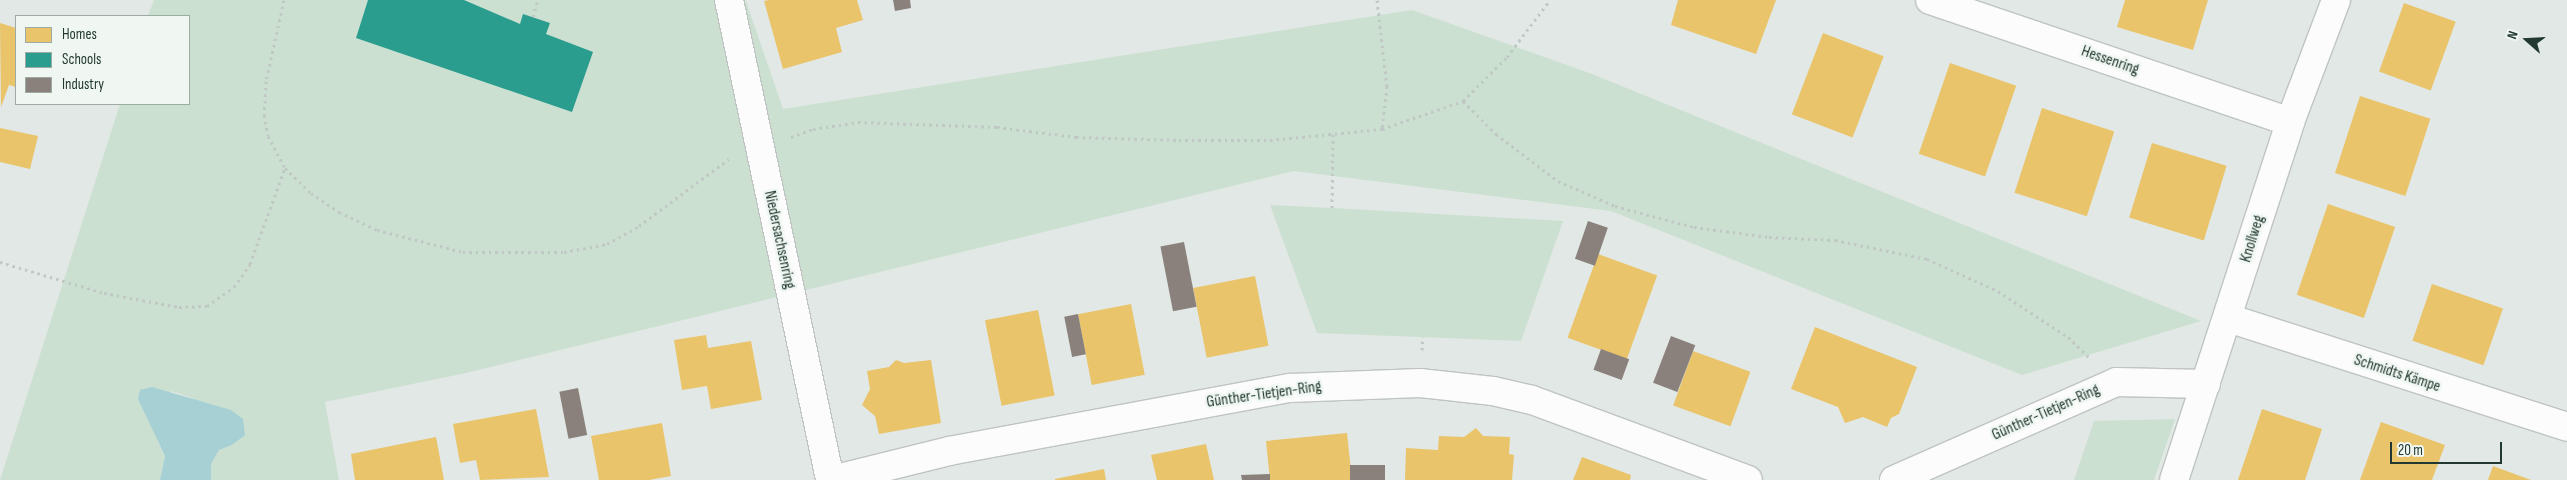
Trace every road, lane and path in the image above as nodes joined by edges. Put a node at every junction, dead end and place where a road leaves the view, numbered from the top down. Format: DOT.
graph roads {
  1 [pos="284,0"];
  2 [pos="538,0"];
  3 [pos="729,0"];
  4 [pos="1377,0"];
  5 [pos="1550,0"];
  6 [pos="1930,0"];
  7 [pos="2336,0"];
  8 [pos="532,18"];
  9 [pos="1463,101"];
  10 [pos="2290,122"];
  11 [pos="1382,129"];
  12 [pos="1333,134"];
  13 [pos="760,148"];
  14 [pos="286,168"];
  15 [pos="1332,208"];
  16 [pos="0,262"];
  17 [pos="2228,318"];
  18 [pos="2116,382"];
  19 [pos="2206,384"];
  20 [pos="2567,427"];
  21 [pos="831,480"];
  22 [pos="1748,480"];
  23 [pos="1894,480"];
  24 [pos="2174,480"];
  1 -- 14 [label="path"];
  2 -- 8 [label="path"];
  3 -- 13 [label="street, Niedersachsenring"];
  4 -- 11 [label="path"];
  5 -- 9 [label="path"];
  6 -- 10 [label="street, Hessenring"];
  7 -- 10 [label="street, Knollweg"];
  9 -- 11 [label="path"];
  9 -- 18 [label="path"];
  10 -- 17 [label="street, Knollweg"];
  11 -- 12 [label="path"];
  12 -- 13 [label="path"];
  12 -- 15 [label="path"];
  13 -- 14 [label="path"];
  13 -- 21 [label="street, Niedersachsenring"];
  14 -- 16 [label="path"];
  17 -- 19 [label="street, Knollweg"];
  17 -- 20 [label="street, Schmidts Kämpe"];
  18 -- 19 [label="street, Günther-Tietjen-Ring"];
  18 -- 23 [label="street, Günther-Tietjen-Ring"];
  19 -- 24 [label="street, Knollweg"];
  21 -- 22 [label="street, Günther-Tietjen-Ring"];
}
